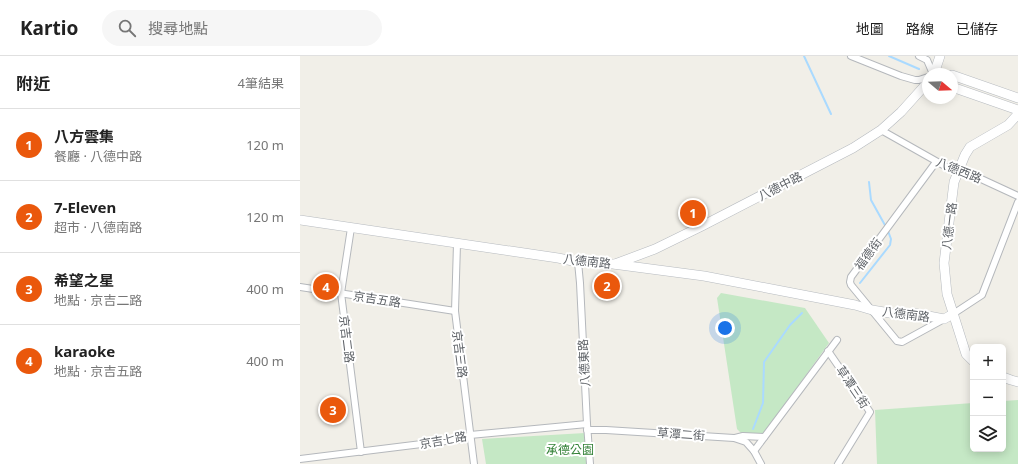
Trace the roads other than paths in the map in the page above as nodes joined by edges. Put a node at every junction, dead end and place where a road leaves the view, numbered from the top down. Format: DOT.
graph roads {
  1 [pos="851,56"];
  2 [pos="919,56"];
  3 [pos="940,56"];
  4 [pos="930,68"];
  5 [pos="935,68"];
  6 [pos="958,77"];
  7 [pos="922,79"];
  8 [pos="922,89"];
  9 [pos="958,89"];
  10 [pos="1018,98"];
  11 [pos="1018,110"];
  12 [pos="1018,114"];
  13 [pos="882,130"];
  14 [pos="936,162"];
  15 [pos="958,172"];
  16 [pos="1018,196"];
  17 [pos="1018,202"];
  18 [pos="300,220"];
  19 [pos="351,228"];
  20 [pos="458,244"];
  21 [pos="578,262"];
  22 [pos="613,264"];
  23 [pos="300,287"];
  24 [pos="341,294"];
  25 [pos="872,310"];
  26 [pos="455,311"];
  27 [pos="953,314"];
  28 [pos="944,319"];
  29 [pos="836,340"];
  30 [pos="828,351"];
  31 [pos="970,358"];
  32 [pos="1006,378"];
  33 [pos="1018,382"];
  34 [pos="587,427"];
  35 [pos="470,435"];
  36 [pos="764,437"];
  37 [pos="734,438"];
  38 [pos="754,451"];
  39 [pos="361,452"];
  40 [pos="300,459"];
  41 [pos="474,464"];
  42 [pos="590,464"];
  43 [pos="761,464"];
  44 [pos="838,464"];
  1 -- 7 [label="street"];
  2 -- 4 [label="street"];
  3 -- 5 [label="street"];
  6 -- 10 [label="street"];
  8 -- 13 [label="street, 八德中路"];
  9 -- 11 [label="street"];
  12 -- 15 [label="street, 八德一路"];
  13 -- 14 [label="street, 八德西路"];
  13 -- 22 [label="street, 八德中路"];
  14 -- 15 [label="street, 八德西路"];
  14 -- 25 [label="street, 福德街"];
  15 -- 16 [label="street, 八德西路"];
  15 -- 27 [label="street, 八德一路"];
  17 -- 27 [label="street, 福德街"];
  18 -- 19 [label="street, 八德南路"];
  19 -- 20 [label="street, 八德南路"];
  19 -- 24 [label="street, 京吉二路"];
  20 -- 21 [label="street, 八德南路"];
  20 -- 26 [label="street, 京吉三路"];
  21 -- 22 [label="street, 八德南路"];
  21 -- 34 [label="street, 八德東路"];
  22 -- 25 [label="street, 八德南路"];
  23 -- 24 [label="street, 京吉五路"];
  24 -- 26 [label="street, 京吉五路"];
  24 -- 39 [label="street, 京吉二路"];
  25 -- 28 [label="street, 八德南路"];
  25 -- 28 [label="street, 福德街"];
  26 -- 35 [label="street, 京吉三路"];
  27 -- 28 [label="street, 福德街"];
  27 -- 31 [label="street, 八德一路"];
  29 -- 30 [label="street"];
  30 -- 36 [label="street"];
  30 -- 44 [label="street, 草潭三街"];
  32 -- 33 [label="street"];
  34 -- 35 [label="street, 京吉七路"];
  34 -- 37 [label="street, 草潭二街"];
  34 -- 42 [label="street, 八德東路"];
  35 -- 39 [label="street, 京吉七路"];
  35 -- 41 [label="street, 京吉三路"];
  36 -- 37 [label="street"];
  36 -- 38 [label="street"];
  37 -- 38 [label="street, 草潭二街"];
  38 -- 43 [label="street, 草潭二街"];
  39 -- 40 [label="street, 京吉七路"];
}
